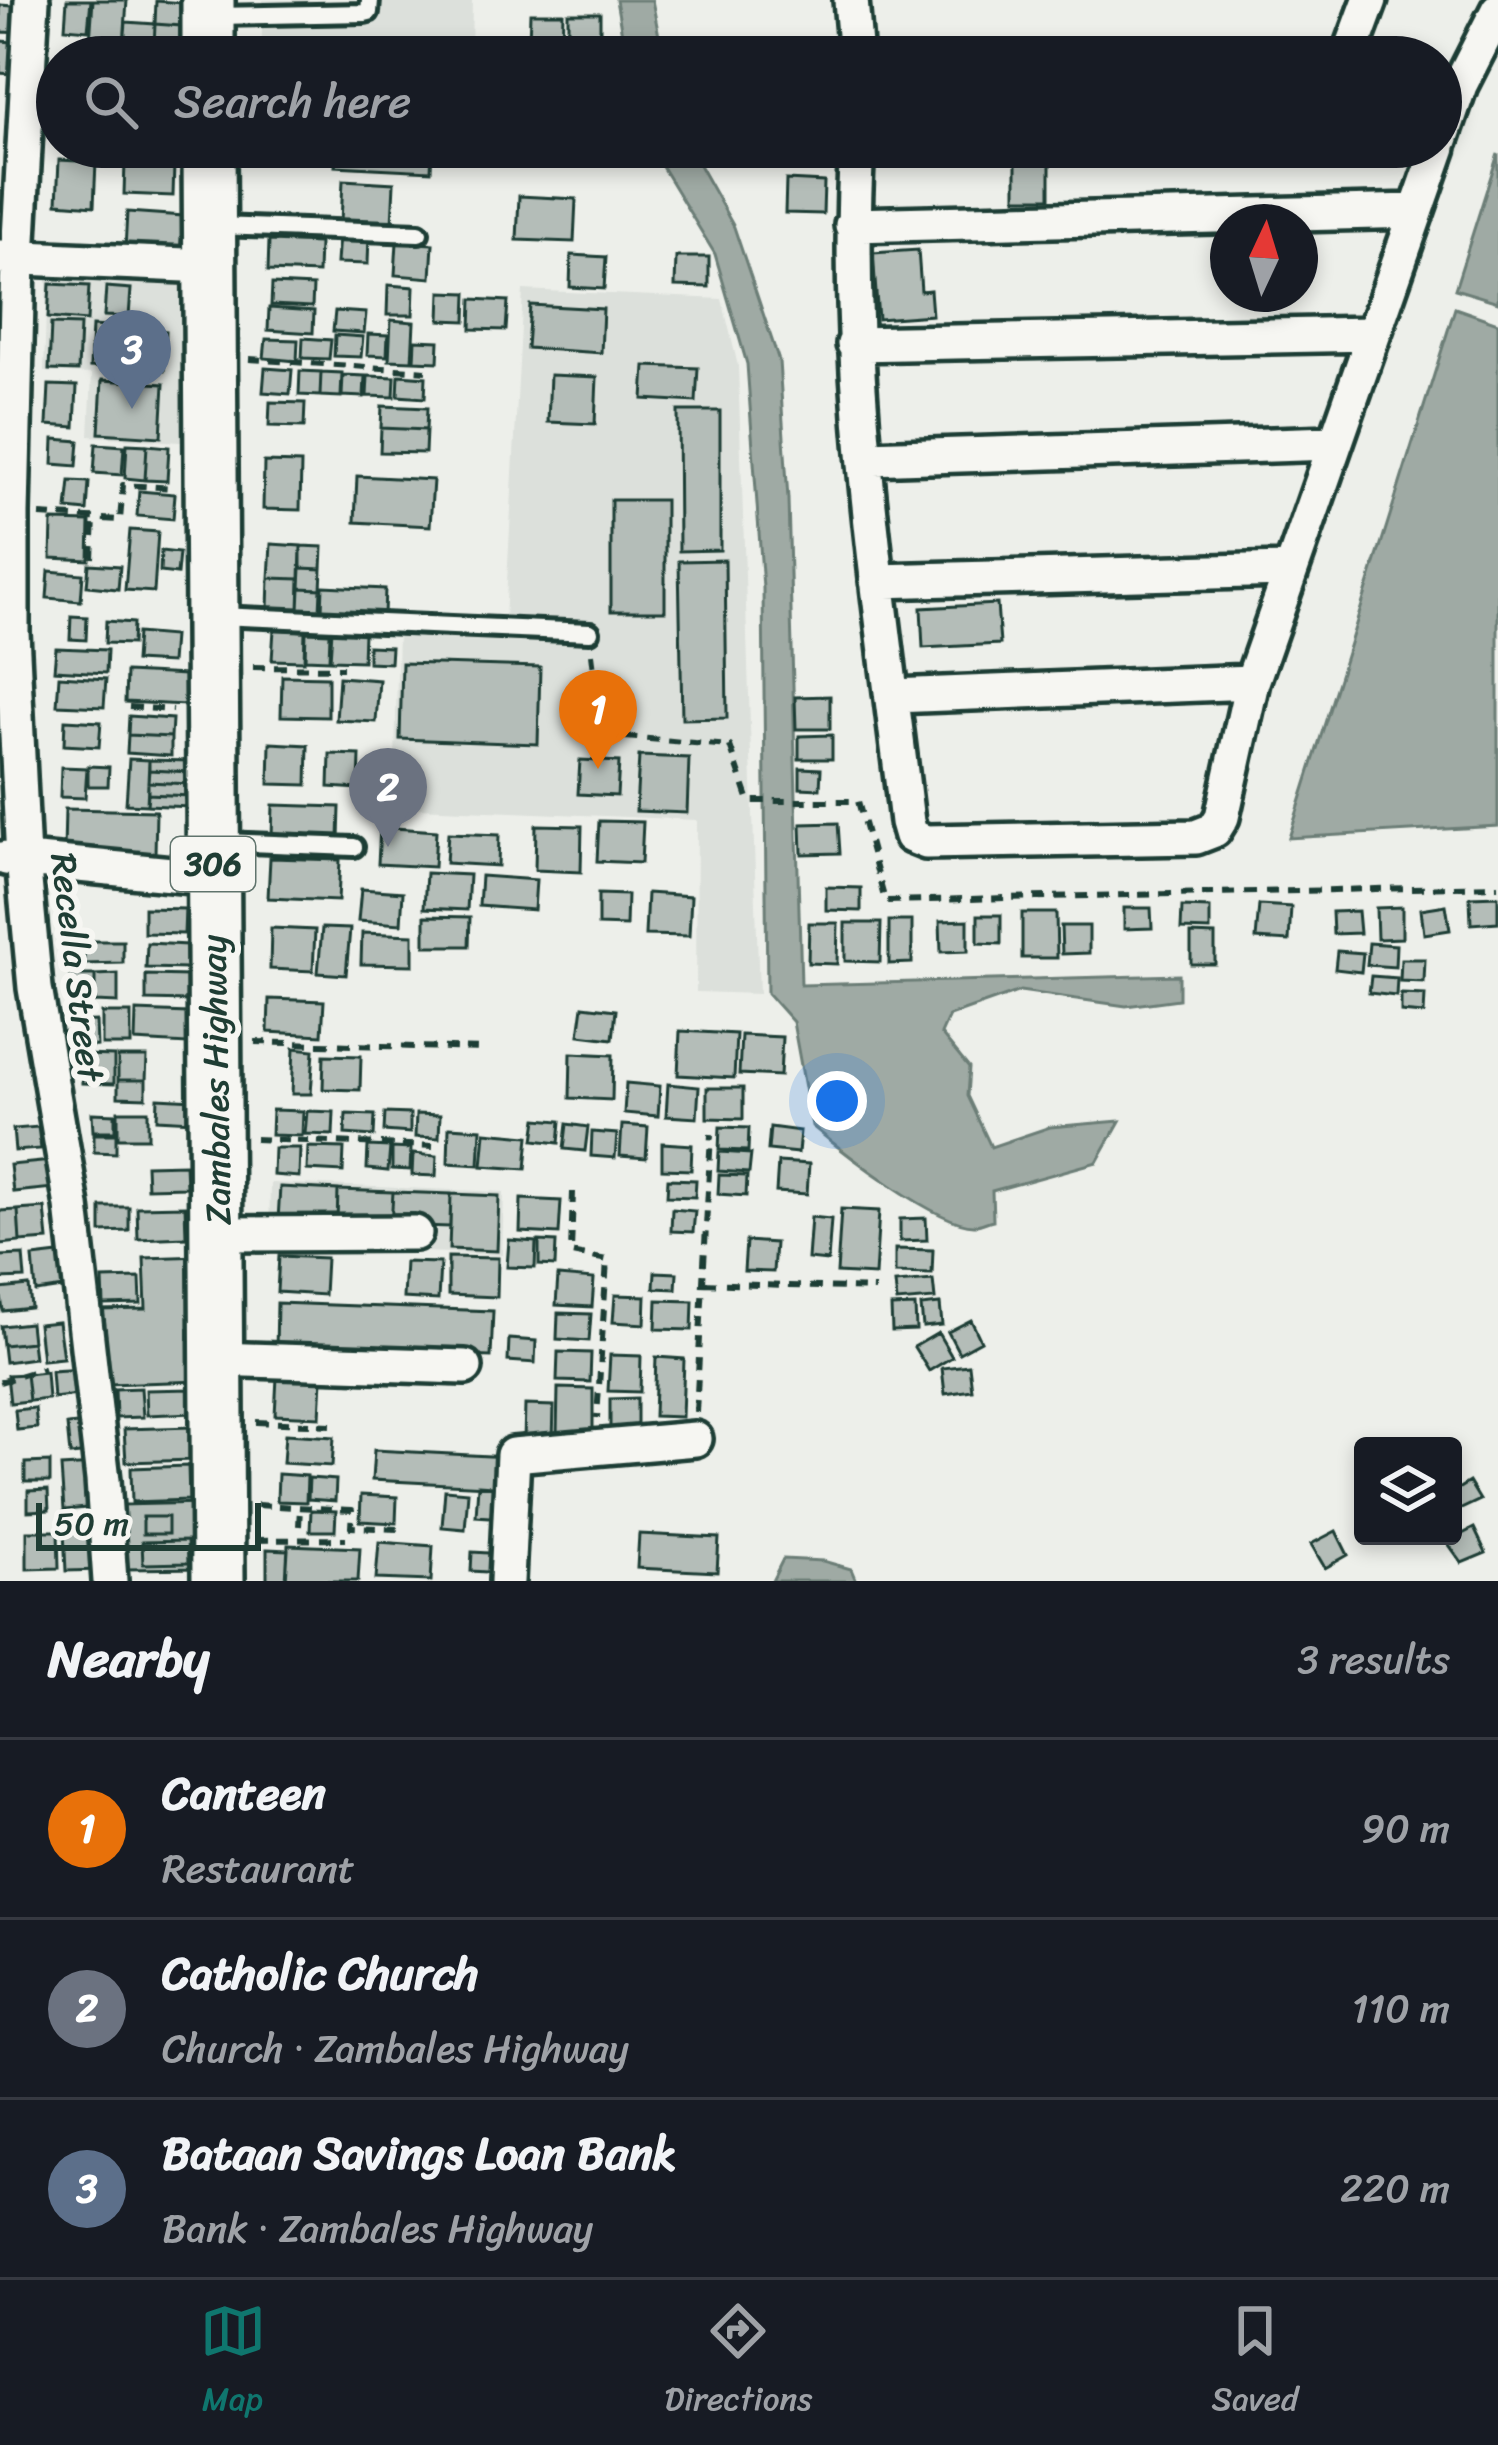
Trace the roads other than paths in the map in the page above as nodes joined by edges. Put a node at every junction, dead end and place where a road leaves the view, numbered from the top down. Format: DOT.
graph roads {
  1 [pos="32,0"];
  2 [pos="370,0"];
  3 [pos="851,0"];
  4 [pos="1370,0"];
  5 [pos="1498,10"];
  6 [pos="208,32"];
  7 [pos="854,36"];
  8 [pos="1357,36"];
  9 [pos="1462,67"];
  10 [pos="209,168"];
  11 [pos="856,168"];
  12 [pos="1431,168"];
  13 [pos="1416,211"];
  14 [pos="852,225"];
  15 [pos="418,233"];
  16 [pos="209,246"];
  17 [pos="9,257"];
  18 [pos="1372,334"];
  19 [pos="854,344"];
  20 [pos="1332,443"];
  21 [pos="867,458"];
  22 [pos="1289,570"];
  23 [pos="877,581"];
  24 [pos="6,632"];
  25 [pos="590,632"];
  26 [pos="213,641"];
  27 [pos="1252,682"];
  28 [pos="892,696"];
  29 [pos="354,847"];
  30 [pos="11,858"];
  31 [pos="213,860"];
  32 [pos="415,1233"];
  33 [pos="219,1234"];
  34 [pos="217,1359"];
  35 [pos="466,1366"];
  36 [pos="695,1439"];
  37 [pos="218,1542"];
  38 [pos="110,1581"];
  39 [pos="507,1581"];
  1 -- 17 [label="street, Recella Street"];
  2 -- 6 [label="lane"];
  3 -- 7 [label="street"];
  4 -- 8 [label="street"];
  5 -- 9 [label="street"];
  10 -- 16 [label="main road, Zambales Highway / 306"];
  11 -- 14 [label="street"];
  12 -- 13 [label="street"];
  13 -- 14 [label="street"];
  13 -- 18 [label="street"];
  14 -- 19 [label="street"];
  15 -- 16 [label="lane"];
  16 -- 17 [label="street"];
  16 -- 26 [label="main road, Zambales Highway / 306"];
  17 -- 24 [label="street, Recella Street"];
  18 -- 19 [label="street"];
  18 -- 20 [label="street"];
  19 -- 21 [label="street"];
  20 -- 21 [label="street"];
  20 -- 22 [label="street"];
  21 -- 23 [label="street"];
  22 -- 23 [label="street"];
  22 -- 27 [label="street"];
  23 -- 28 [label="street"];
  24 -- 30 [label="street, Recella Street"];
  25 -- 26 [label="lane"];
  26 -- 31 [label="main road, Zambales Highway / 306"];
  27 -- 28 [label="street"];
  27 -- 28 [label="street"];
  29 -- 31 [label="lane"];
  30 -- 31 [label="street"];
  30 -- 38 [label="street, Recella Street"];
  31 -- 33 [label="main road, Zambales Highway / 306"];
  32 -- 33 [label="street"];
  33 -- 34 [label="main road, Zambales Highway / 306"];
  34 -- 35 [label="street"];
  34 -- 37 [label="main road, Zambales Highway / 306"];
  36 -- 39 [label="street"];
}
